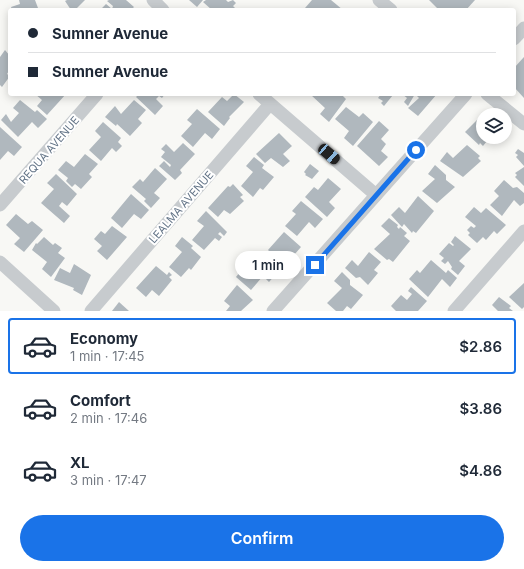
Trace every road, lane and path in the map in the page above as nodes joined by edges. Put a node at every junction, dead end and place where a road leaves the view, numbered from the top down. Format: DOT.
graph roads {
  1 [pos="153,0"];
  2 [pos="379,0"];
  3 [pos="161,8"];
  4 [pos="389,8"];
  5 [pos="524,28"];
  6 [pos="516,37"];
  7 [pos="95,96"];
  8 [pos="261,96"];
  9 [pos="464,96"];
  10 [pos="489,96"];
  11 [pos="270,104"];
  12 [pos="524,124"];
  13 [pos="376,195"];
  14 [pos="0,205"];
  15 [pos="524,231"];
  16 [pos="0,262"];
  17 [pos="54,311"];
  18 [pos="91,311"];
  19 [pos="274,311"];
  20 [pos="454,311"];
  1 -- 3 [label="street"];
  2 -- 4 [label="street"];
  5 -- 6 [label="street"];
  7 -- 14 [label="street, REQUA AVENUE"];
  8 -- 11 [label="street"];
  9 -- 13 [label="street"];
  10 -- 12 [label="street"];
  11 -- 13 [label="street"];
  11 -- 18 [label="street, LEALMA AVENUE"];
  13 -- 19 [label="street"];
  15 -- 20 [label="street"];
  16 -- 17 [label="street"];
}
